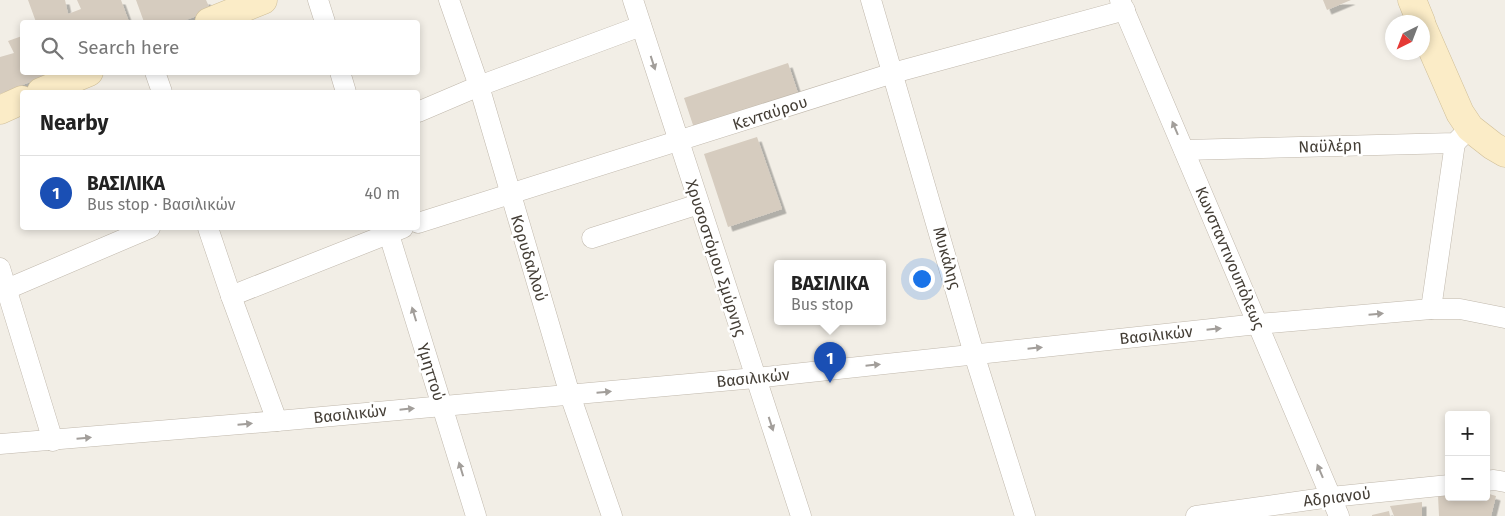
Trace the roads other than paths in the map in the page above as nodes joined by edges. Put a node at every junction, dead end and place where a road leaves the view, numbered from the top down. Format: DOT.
graph roads {
  1 [pos="263,0"];
  2 [pos="318,0"];
  3 [pos="449,0"];
  4 [pos="633,0"];
  5 [pos="871,0"];
  6 [pos="1412,0"];
  7 [pos="1122,5"];
  8 [pos="1418,15"];
  9 [pos="214,20"];
  10 [pos="324,20"];
  11 [pos="641,26"];
  12 [pos="1430,43"];
  13 [pos="893,73"];
  14 [pos="82,75"];
  15 [pos="156,75"];
  16 [pos="341,75"];
  17 [pos="479,86"];
  18 [pos="46,90"];
  19 [pos="161,90"];
  20 [pos="345,90"];
  21 [pos="20,101"];
  22 [pos="0,110"];
  23 [pos="420,111"];
  24 [pos="1462,135"];
  25 [pos="679,142"];
  26 [pos="1184,150"];
  27 [pos="1505,153"];
  28 [pos="510,193"];
  29 [pos="699,204"];
  30 [pos="420,222"];
  31 [pos="145,230"];
  32 [pos="209,230"];
  33 [pos="391,230"];
  34 [pos="393,230"];
  35 [pos="592,238"];
  36 [pos="0,268"];
  37 [pos="7,290"];
  38 [pos="231,296"];
  39 [pos="1431,309"];
  40 [pos="1505,318"];
  41 [pos="1258,324"];
  42 [pos="974,354"];
  43 [pos="755,378"];
  44 [pos="570,395"];
  45 [pos="442,405"];
  46 [pos="277,421"];
  47 [pos="53,441"];
  48 [pos="0,444"];
  49 [pos="1490,480"];
  50 [pos="1505,482"];
  51 [pos="1445,485"];
  52 [pos="1331,497"];
  53 [pos="476,516"];
  54 [pos="612,516"];
  55 [pos="801,516"];
  56 [pos="1025,516"];
  57 [pos="1196,516"];
  58 [pos="1339,516"];
  1 -- 9 [label="main road"];
  2 -- 10 [label="street"];
  3 -- 17 [label="street, Κορυδαλλού"];
  4 -- 11 [label="street, Χρυσοστόμου Σμύρνης"];
  5 -- 13 [label="street, Μυκάλης"];
  6 -- 8 [label="main road"];
  7 -- 13 [label="street, Κενταύρου"];
  26 -- 7 [label="street, Κωνσταντινουπόλεως, one-way"];
  11 -- 17 [label="street"];
  11 -- 25 [label="street, Χρυσοστόμου Σμύρνης, one-way"];
  12 -- 24 [label="main road"];
  13 -- 25 [label="street, Κενταύρου"];
  13 -- 42 [label="street, Μυκάλης"];
  14 -- 18 [label="main road"];
  15 -- 19 [label="street"];
  16 -- 20 [label="street"];
  17 -- 23 [label="street"];
  17 -- 28 [label="street, Κορυδαλλού"];
  21 -- 22 [label="main road"];
  24 -- 26 [label="street, Ναϋλέρη"];
  24 -- 27 [label="main road"];
  24 -- 39 [label="street"];
  25 -- 28 [label="street, Κενταύρου"];
  25 -- 29 [label="street, Χρυσοστόμου Σμύρνης"];
  26 -- 41 [label="street, Κωνσταντινουπόλεως"];
  28 -- 30 [label="street, Κενταύρου"];
  28 -- 44 [label="street, Κορυδαλλού"];
  29 -- 35 [label="street"];
  29 -- 43 [label="street, Χρυσοστόμου Σμύρνης"];
  31 -- 37 [label="street"];
  32 -- 38 [label="street"];
  33 -- 38 [label="street"];
  45 -- 34 [label="street, Υμηττού, one-way"];
  36 -- 37 [label="street"];
  37 -- 47 [label="street"];
  38 -- 46 [label="street"];
  39 -- 40 [label="street, Βασιλικών"];
  41 -- 39 [label="street, Βασιλικών, one-way"];
  42 -- 41 [label="street, Βασιλικών, one-way"];
  52 -- 41 [label="street, Κωνσταντινουπόλεως, one-way"];
  43 -- 42 [label="street, Βασιλικών, one-way"];
  42 -- 56 [label="street, Μυκάλης"];
  44 -- 43 [label="street, Βασιλικών, one-way"];
  43 -- 55 [label="street, Χρυσοστόμου Σμύρνης, one-way"];
  44 -- 45 [label="street, Βασιλικών"];
  44 -- 54 [label="street, Κορυδαλλού"];
  46 -- 45 [label="street, Βασιλικών, one-way"];
  53 -- 45 [label="street, Υμηττού, one-way"];
  47 -- 46 [label="street, Βασιλικών, one-way"];
  47 -- 48 [label="street, Βασιλικών"];
  49 -- 50 [label="street"];
  51 -- 52 [label="street, Αδριανού"];
  52 -- 57 [label="street, Αδριανού"];
  52 -- 58 [label="street, Κωνσταντινουπόλεως"];
}
